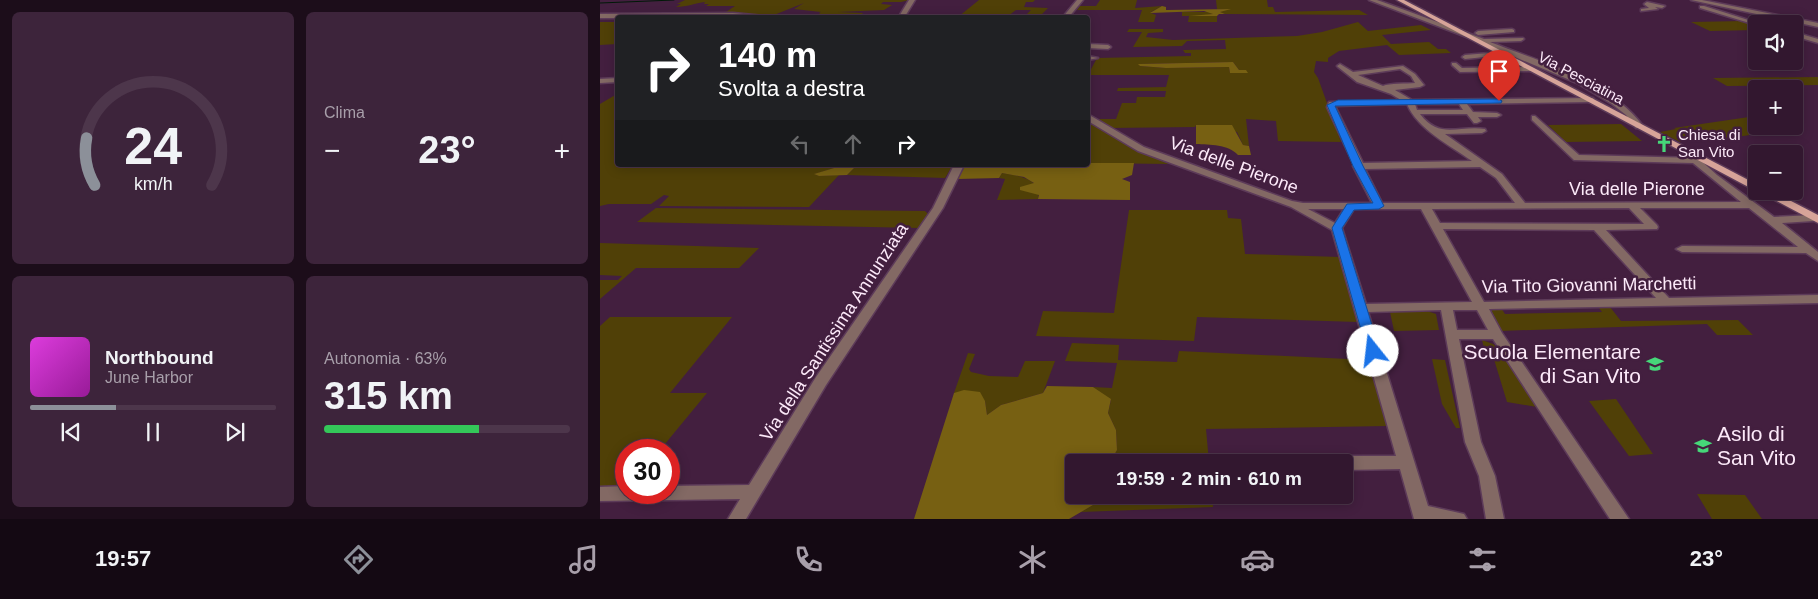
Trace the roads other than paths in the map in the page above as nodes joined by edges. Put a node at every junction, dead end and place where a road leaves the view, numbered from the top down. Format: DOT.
graph roads {
  1 [pos="912,0"];
  2 [pos="1080,0"];
  3 [pos="1372,0"];
  4 [pos="1400,0"];
  5 [pos="1689,0"];
  6 [pos="1694,0"];
  7 [pos="1662,6"];
  8 [pos="1643,10"];
  9 [pos="903,15"];
  10 [pos="1068,15"];
  11 [pos="600,16"];
  12 [pos="615,16"];
  13 [pos="1416,16"];
  14 [pos="1430,16"];
  15 [pos="1748,21"];
  16 [pos="1818,25"];
  17 [pos="1456,30"];
  18 [pos="1512,32"];
  19 [pos="1478,33"];
  20 [pos="1803,37"];
  21 [pos="1521,39"];
  22 [pos="1482,41"];
  23 [pos="1818,41"];
  24 [pos="1090,46"];
  25 [pos="1108,47"];
  26 [pos="1502,54"];
  27 [pos="1465,56"];
  28 [pos="1454,64"];
  29 [pos="1340,66"];
  30 [pos="1531,69"];
  31 [pos="1350,74"];
  32 [pos="600,80"];
  33 [pos="615,80"];
  34 [pos="1364,82"];
  35 [pos="1590,100"];
  36 [pos="1410,102"];
  37 [pos="1414,112"];
  38 [pos="1467,112"];
  39 [pos="1497,115"];
  40 [pos="1535,118"];
  41 [pos="1090,119"];
  42 [pos="1639,126"];
  43 [pos="1482,131"];
  44 [pos="1436,132"];
  45 [pos="1695,158"];
  46 [pos="1483,164"];
  47 [pos="1358,166"];
  48 [pos="958,167"];
  49 [pos="1748,184"];
  50 [pos="1780,200"];
  51 [pos="1290,204"];
  52 [pos="1522,205"];
  53 [pos="1752,205"];
  54 [pos="1351,206"];
  55 [pos="1379,206"];
  56 [pos="1425,206"];
  57 [pos="1632,206"];
  58 [pos="1815,219"];
  59 [pos="1772,220"];
  60 [pos="1436,226"];
  61 [pos="1597,227"];
  62 [pos="1337,228"];
  63 [pos="1682,249"];
  64 [pos="1808,250"];
  65 [pos="1818,258"];
  66 [pos="1818,299"];
  67 [pos="1665,301"];
  68 [pos="1446,305"];
  69 [pos="1479,305"];
  70 [pos="1361,308"];
  71 [pos="1452,334"];
  72 [pos="1496,335"];
  73 [pos="1406,462"];
  74 [pos="1353,463"];
  75 [pos="753,492"];
  76 [pos="600,494"];
  77 [pos="1422,516"];
  78 [pos="737,519"];
  79 [pos="1458,519"];
  80 [pos="1495,519"];
  81 [pos="1620,519"];
  1 -- 9 [label="street"];
  2 -- 10 [label="street"];
  3 -- 13 [label="street"];
  4 -- 14 [label="main road, Via Pesciatina"];
  5 -- 15 [label="street"];
  6 -- 16 [label="street"];
  7 -- 8 [label="street"];
  11 -- 12 [label="street"];
  13 -- 14 [label="street"];
  13 -- 17 [label="street"];
  14 -- 17 [label="main road, Via Pesciatina"];
  17 -- 22 [label="street, Via Pesciatina"];
  17 -- 26 [label="main road, Via Pesciatina"];
  18 -- 19 [label="street"];
  20 -- 23 [label="street"];
  21 -- 22 [label="street"];
  22 -- 42 [label="street, Via Pesciatina"];
  24 -- 25 [label="street"];
  26 -- 27 [label="street"];
  26 -- 30 [label="main road, Via Pesciatina"];
  28 -- 30 [label="street"];
  29 -- 31 [label="street"];
  30 -- 35 [label="main road, Via Pesciatina"];
  31 -- 34 [label="street"];
  31 -- 34 [label="street"];
  32 -- 33 [label="street"];
  34 -- 36 [label="street"];
  35 -- 38 [label="street"];
  35 -- 42 [label="main road, Via Pesciatina"];
  36 -- 37 [label="street"];
  36 -- 38 [label="street"];
  36 -- 47 [label="street"];
  37 -- 38 [label="street"];
  37 -- 44 [label="street"];
  38 -- 39 [label="street"];
  40 -- 45 [label="street"];
  41 -- 51 [label="street, Via delle Pierone"];
  42 -- 45 [label="main road, Via Pesciatina"];
  43 -- 44 [label="street"];
  44 -- 46 [label="street"];
  45 -- 49 [label="main road, Via Pesciatina"];
  45 -- 53 [label="street"];
  46 -- 47 [label="street"];
  46 -- 52 [label="street"];
  47 -- 55 [label="street"];
  48 -- 75 [label="street, Via della Santissima Annunziata"];
  50 -- 58 [label="main road"];
  51 -- 54 [label="street, Via delle Pierone"];
  51 -- 62 [label="street"];
  52 -- 56 [label="street, Via delle Pierone"];
  52 -- 57 [label="street, Via delle Pierone"];
  53 -- 57 [label="street, Via delle Pierone"];
  53 -- 59 [label="street"];
  54 -- 55 [label="street, Via delle Pierone"];
  54 -- 62 [label="street"];
  55 -- 56 [label="street, Via delle Pierone"];
  56 -- 60 [label="street"];
  57 -- 61 [label="street"];
  58 -- 59 [label="street"];
  59 -- 64 [label="street"];
  60 -- 61 [label="street"];
  60 -- 69 [label="street"];
  61 -- 67 [label="street"];
  62 -- 70 [label="street"];
  63 -- 64 [label="street"];
  64 -- 65 [label="street"];
  66 -- 67 [label="street, Via Tito Giovanni Marchetti"];
  67 -- 69 [label="street, Via Tito Giovanni Marchetti"];
  68 -- 69 [label="street, Via Tito Giovanni Marchetti"];
  68 -- 70 [label="street, Via Tito Giovanni Marchetti"];
  68 -- 71 [label="street"];
  69 -- 72 [label="street"];
  70 -- 73 [label="street"];
  71 -- 72 [label="street"];
  71 -- 80 [label="street"];
  72 -- 81 [label="street"];
  73 -- 74 [label="street"];
  73 -- 77 [label="street"];
  75 -- 76 [label="street"];
  75 -- 78 [label="street, Via della Santissima Annunziata"];
  77 -- 79 [label="street"];
}
